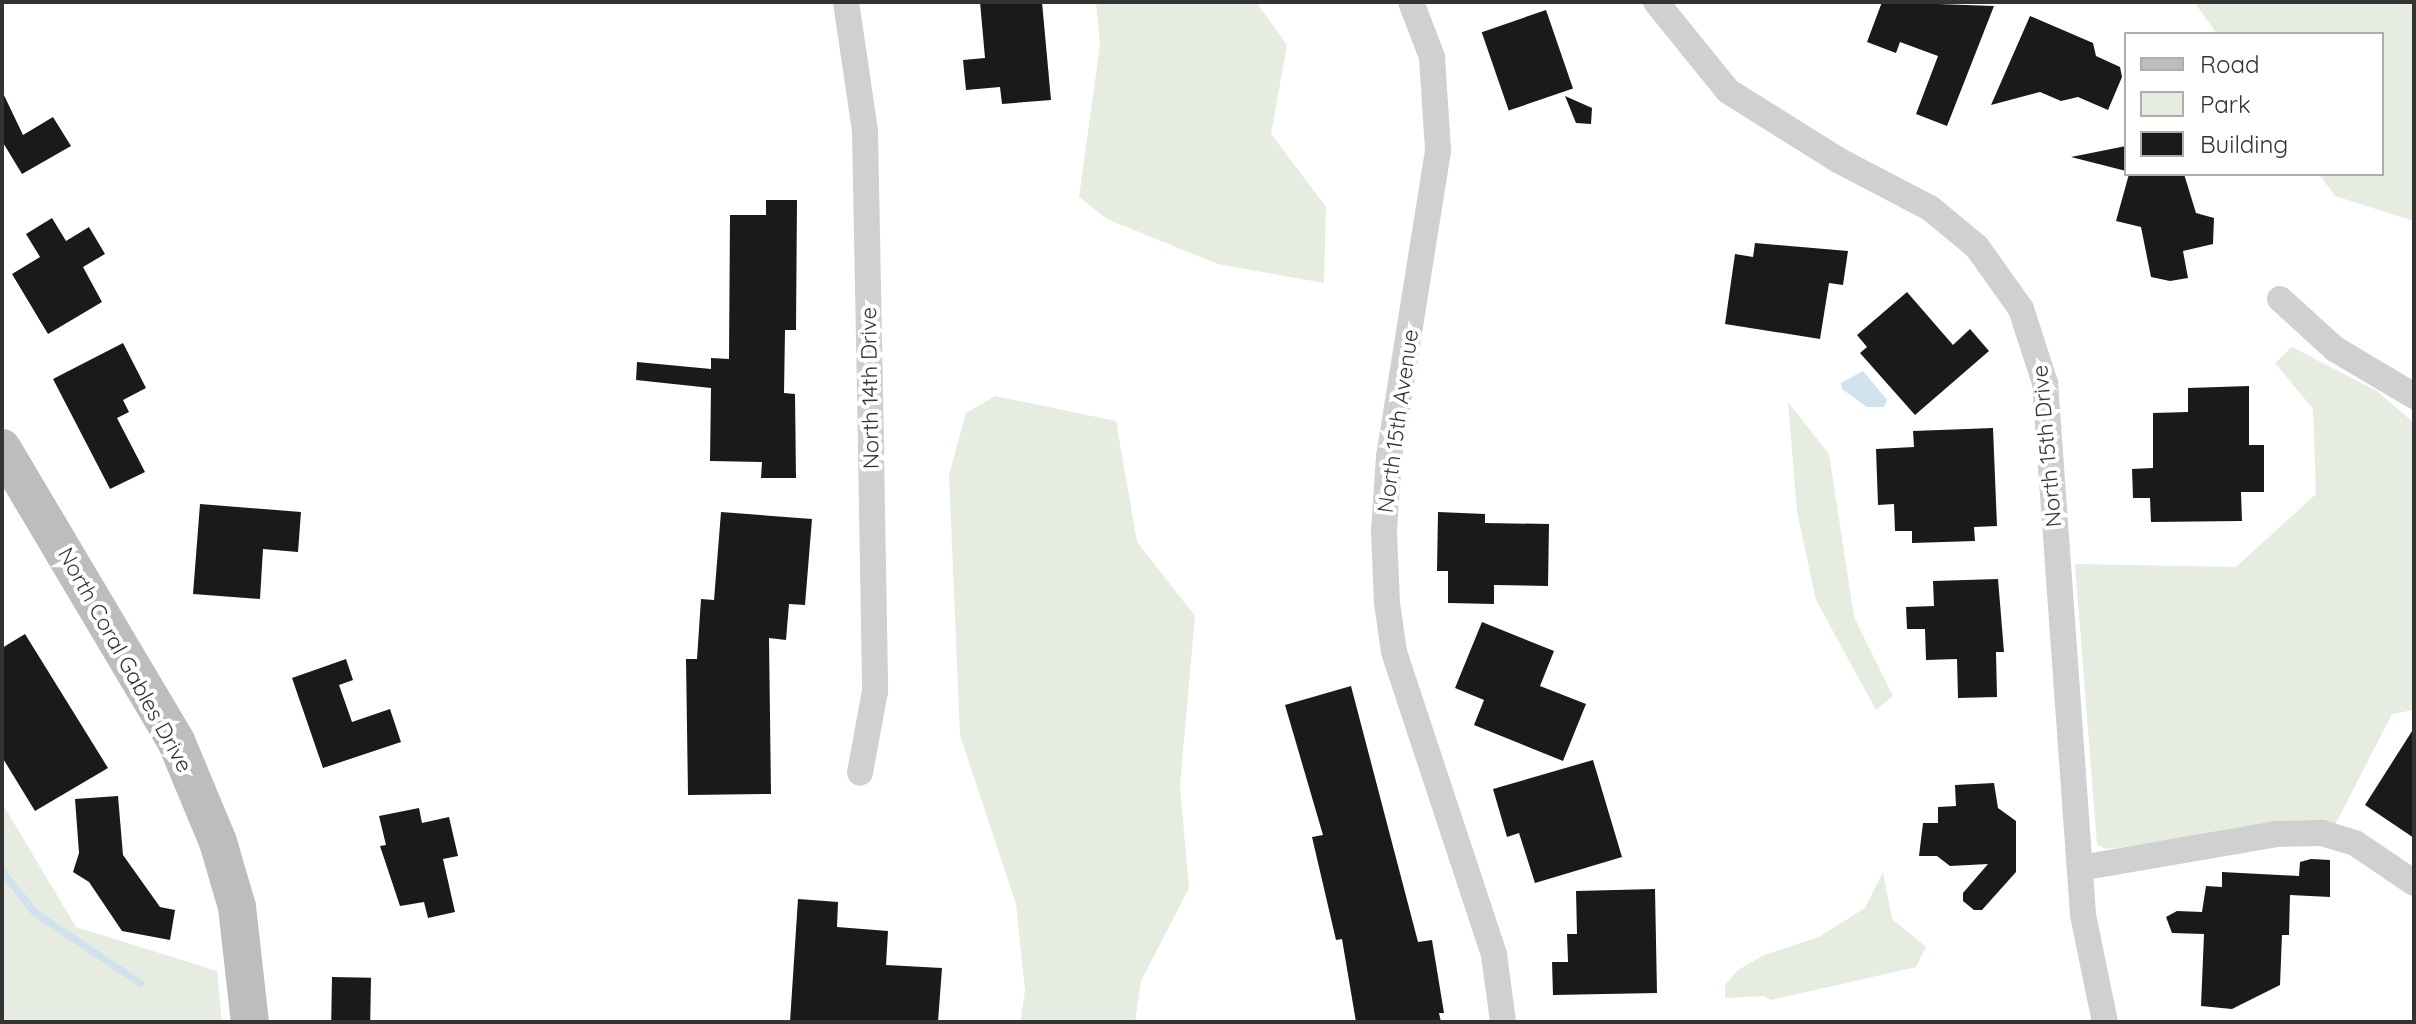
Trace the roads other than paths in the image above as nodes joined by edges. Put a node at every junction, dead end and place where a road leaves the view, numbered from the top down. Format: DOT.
graph roads {
  1 [pos="846,2"];
  2 [pos="1411,2"];
  3 [pos="1656,2"];
  4 [pos="2280,299"];
  5 [pos="2414,396"];
  6 [pos="2,448"];
  7 [pos="860,773"];
  8 [pos="2080,868"];
  9 [pos="2414,883"];
  10 [pos="250,1022"];
  11 [pos="1503,1022"];
  12 [pos="2105,1022"];
  1 -- 7 [label="street, North 14th Drive"];
  2 -- 11 [label="street, North 15th Avenue"];
  3 -- 8 [label="street, North 15th Drive"];
  4 -- 5 [label="street"];
  6 -- 10 [label="street, North Coral Gables Drive"];
  8 -- 9 [label="street"];
  8 -- 12 [label="street, North 15th Drive"];
}
